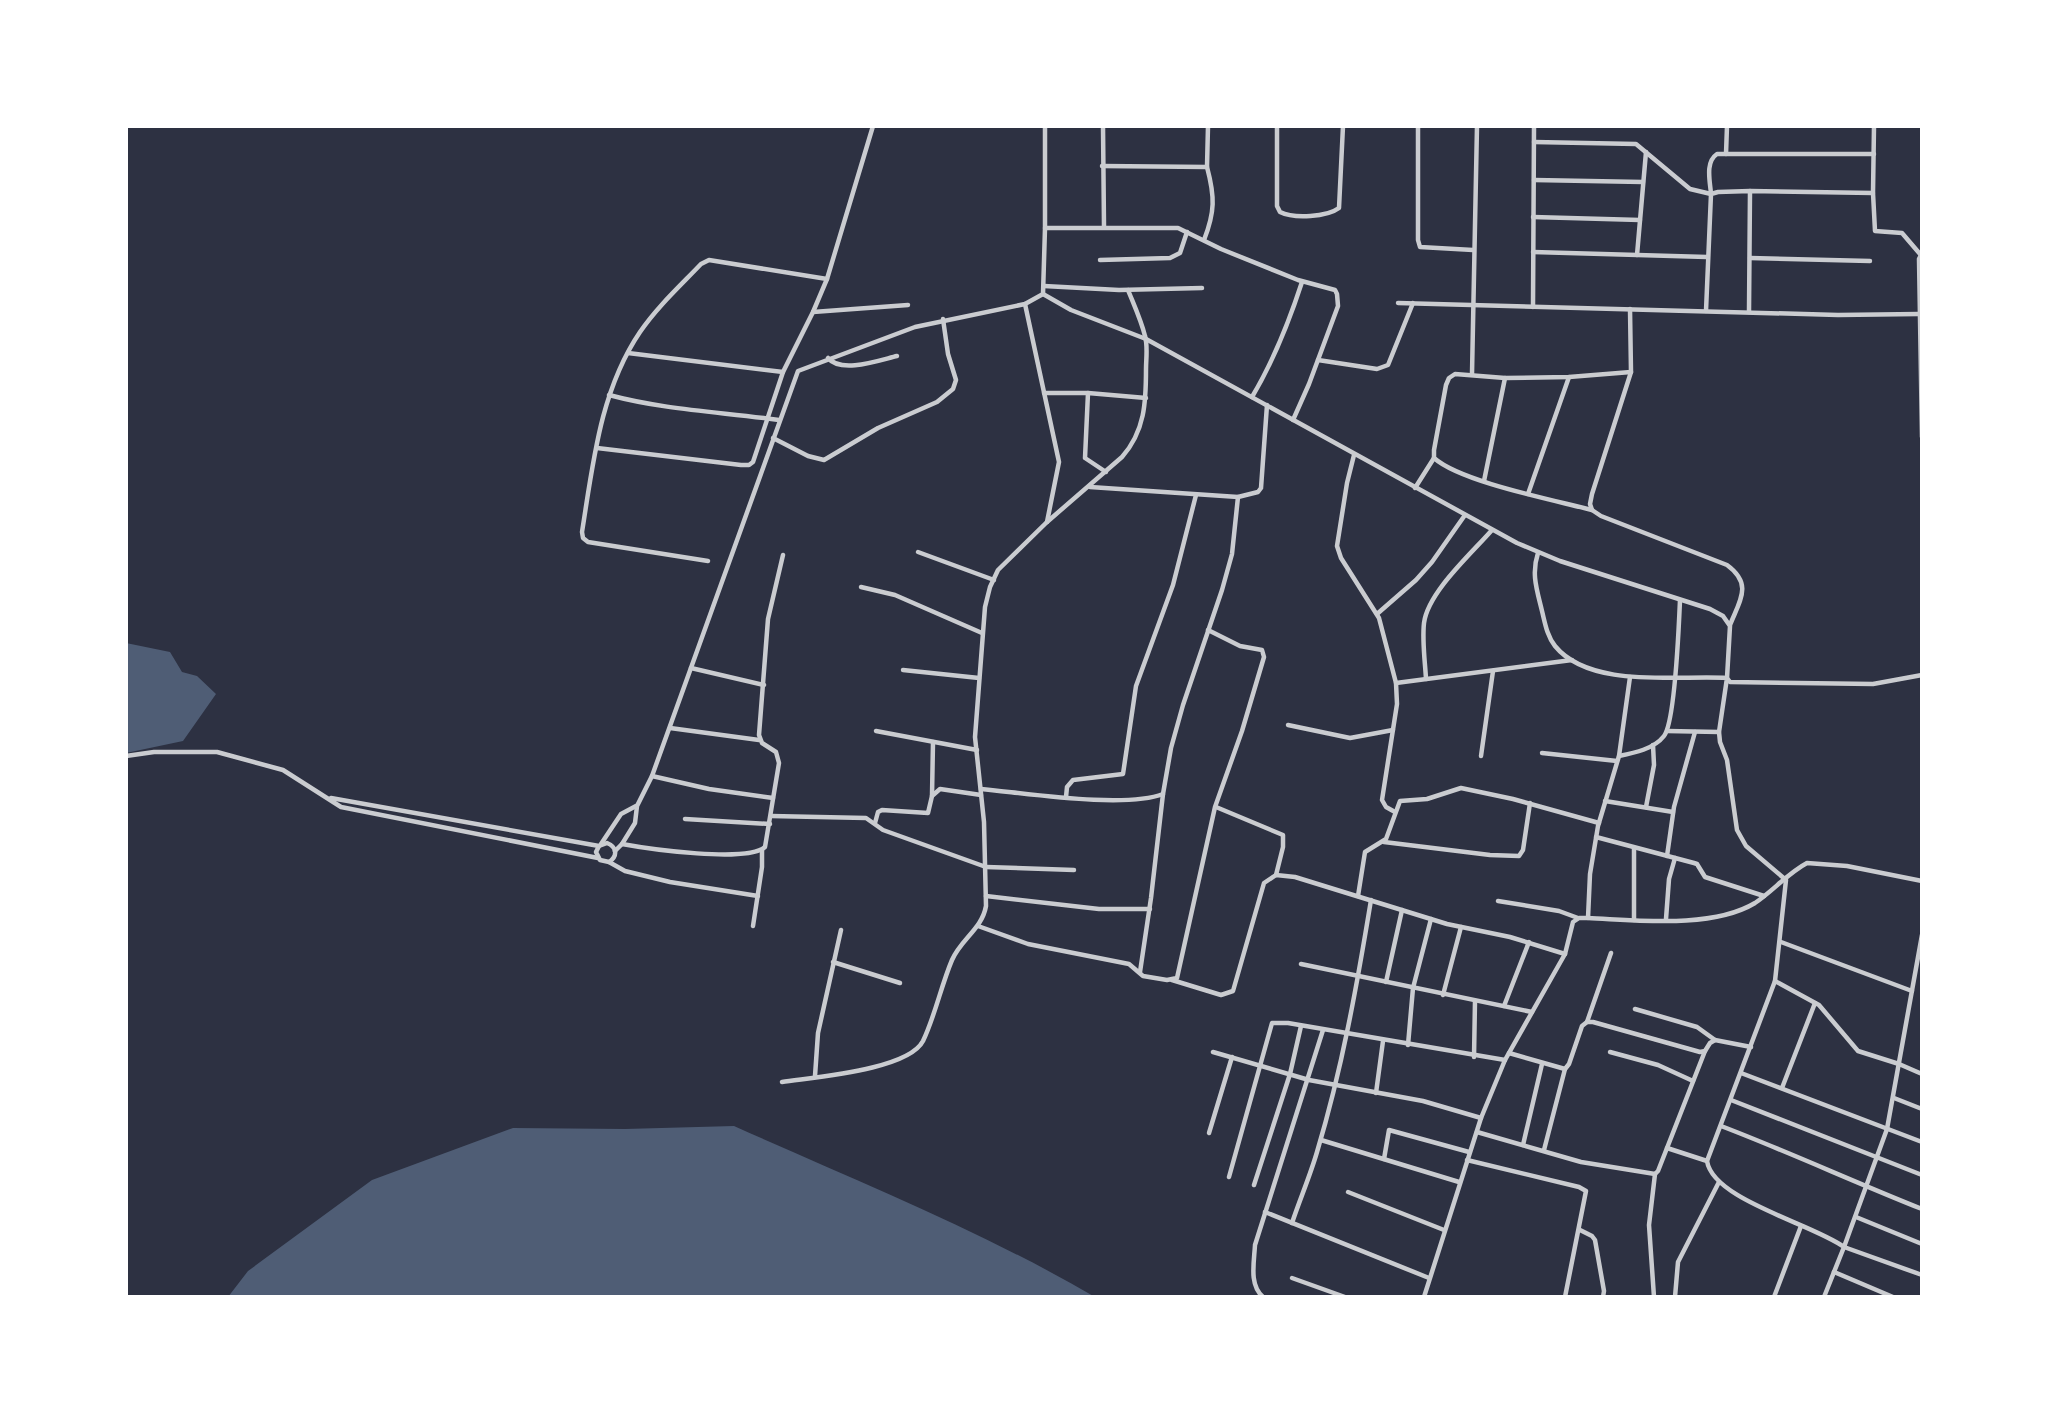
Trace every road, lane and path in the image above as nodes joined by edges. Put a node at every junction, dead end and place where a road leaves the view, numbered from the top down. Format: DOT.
graph roads {
  1 [pos="873,126"];
  2 [pos="1045,126"];
  3 [pos="1103,126"];
  4 [pos="1208,126"];
  5 [pos="1277,126"];
  6 [pos="1343,126"];
  7 [pos="1418,126"];
  8 [pos="1476,126"];
  9 [pos="1534,126"];
  10 [pos="1727,126"];
  11 [pos="1874,128"];
  12 [pos="1534,142"];
  13 [pos="1646,151"];
  14 [pos="1726,154"];
  15 [pos="1874,154"];
  16 [pos="1102,166"];
  17 [pos="1207,167"];
  18 [pos="1534,180"];
  19 [pos="1643,183"];
  20 [pos="1750,191"];
  21 [pos="1873,193"];
  22 [pos="1711,194"];
  23 [pos="1533,217"];
  24 [pos="1640,220"];
  25 [pos="1104,227"];
  26 [pos="1045,228"];
  27 [pos="1187,232"];
  28 [pos="1204,240"];
  29 [pos="1473,250"];
  30 [pos="1533,253"];
  31 [pos="1921,254"];
  32 [pos="1637,255"];
  33 [pos="1707,257"];
  34 [pos="1750,258"];
  35 [pos="1100,260"];
  36 [pos="1870,261"];
  37 [pos="1920,278"];
  38 [pos="827,279"];
  39 [pos="1303,282"];
  40 [pos="1044,286"];
  41 [pos="1202,288"];
  42 [pos="1128,290"];
  43 [pos="1043,294"];
  44 [pos="1398,303"];
  45 [pos="1413,303"];
  46 [pos="1025,304"];
  47 [pos="908,305"];
  48 [pos="1472,305"];
  49 [pos="1533,306"];
  50 [pos="1920,307"];
  51 [pos="1630,309"];
  52 [pos="1706,311"];
  53 [pos="814,312"];
  54 [pos="1749,312"];
  55 [pos="1919,314"];
  56 [pos="943,319"];
  57 [pos="1146,339"];
  58 [pos="1921,340"];
  59 [pos="628,353"];
  60 [pos="897,356"];
  61 [pos="828,358"];
  62 [pos="1318,360"];
  63 [pos="1921,369"];
  64 [pos="783,372"];
  65 [pos="1631,372"];
  66 [pos="1472,374"];
  67 [pos="1569,377"];
  68 [pos="1505,378"];
  69 [pos="1044,393"];
  70 [pos="1088,393"];
  71 [pos="609,395"];
  72 [pos="1252,397"];
  73 [pos="1146,398"];
  74 [pos="1267,405"];
  75 [pos="768,418"];
  76 [pos="779,420"];
  77 [pos="1293,420"];
  78 [pos="1922,429"];
  79 [pos="1922,437"];
  80 [pos="773,438"];
  81 [pos="597,448"];
  82 [pos="1354,454"];
  83 [pos="1434,458"];
  84 [pos="1106,472"];
  85 [pos="1484,481"];
  86 [pos="1089,487"];
  87 [pos="1415,488"];
  88 [pos="1528,494"];
  89 [pos="1196,495"];
  90 [pos="1238,497"];
  91 [pos="1592,510"];
  92 [pos="1465,514"];
  93 [pos="1047,522"];
  94 [pos="1492,530"];
  95 [pos="919,552"];
  96 [pos="1538,552"];
  97 [pos="783,555"];
  98 [pos="709,561"];
  99 [pos="994,580"];
  100 [pos="860,587"];
  101 [pos="1680,600"];
  102 [pos="1377,614"];
  103 [pos="1730,626"];
  104 [pos="1208,631"];
  105 [pos="982,633"];
  106 [pos="1572,660"];
  107 [pos="691,668"];
  108 [pos="903,670"];
  109 [pos="1493,671"];
  110 [pos="1922,675"];
  111 [pos="1630,677"];
  112 [pos="1675,677"];
  113 [pos="979,678"];
  114 [pos="1727,678"];
  115 [pos="1426,679"];
  116 [pos="1396,683"];
  117 [pos="764,685"];
  118 [pos="1288,724"];
  119 [pos="670,727"];
  120 [pos="1393,730"];
  121 [pos="876,731"];
  122 [pos="1667,731"];
  123 [pos="1695,732"];
  124 [pos="1719,732"];
  125 [pos="759,740"];
  126 [pos="933,742"];
  127 [pos="1653,745"];
  128 [pos="977,750"];
  129 [pos="1542,753"];
  130 [pos="1481,756"];
  131 [pos="126,757"];
  132 [pos="1618,758"];
  133 [pos="652,776"];
  134 [pos="981,792"];
  135 [pos="1163,794"];
  136 [pos="932,796"];
  137 [pos="1066,797"];
  138 [pos="328,798"];
  139 [pos="773,798"];
  140 [pos="1605,801"];
  141 [pos="1531,803"];
  142 [pos="637,806"];
  143 [pos="1216,807"];
  144 [pos="1646,807"];
  145 [pos="1395,811"];
  146 [pos="1673,812"];
  147 [pos="771,816"];
  148 [pos="685,819"];
  149 [pos="1599,822"];
  150 [pos="875,823"];
  151 [pos="770,824"];
  152 [pos="1596,838"];
  153 [pos="1384,842"];
  154 [pos="622,844"];
  155 [pos="600,845"];
  156 [pos="1634,848"];
  157 [pos="762,850"];
  158 [pos="615,851"];
  159 [pos="1667,856"];
  160 [pos="598,858"];
  161 [pos="1675,858"];
  162 [pos="609,862"];
  163 [pos="986,867"];
  164 [pos="1074,870"];
  165 [pos="1276,876"];
  166 [pos="1786,880"];
  167 [pos="1922,881"];
  168 [pos="758,895"];
  169 [pos="986,896"];
  170 [pos="1358,896"];
  171 [pos="1764,896"];
  172 [pos="1371,900"];
  173 [pos="1498,901"];
  174 [pos="1150,909"];
  175 [pos="1402,910"];
  176 [pos="1579,918"];
  177 [pos="1588,918"];
  178 [pos="1431,919"];
  179 [pos="1634,920"];
  180 [pos="1666,920"];
  181 [pos="753,926"];
  182 [pos="978,926"];
  183 [pos="1461,927"];
  184 [pos="841,930"];
  185 [pos="1922,935"];
  186 [pos="1529,942"];
  187 [pos="1781,942"];
  188 [pos="1611,953"];
  189 [pos="1565,954"];
  190 [pos="833,962"];
  191 [pos="1301,964"];
  192 [pos="1139,973"];
  193 [pos="1358,976"];
  194 [pos="1172,980"];
  195 [pos="1775,981"];
  196 [pos="1386,982"];
  197 [pos="900,983"];
  198 [pos="1413,988"];
  199 [pos="1912,991"];
  200 [pos="1443,995"];
  201 [pos="1475,1001"];
  202 [pos="1815,1003"];
  203 [pos="1504,1006"];
  204 [pos="1635,1009"];
  205 [pos="1532,1012"];
  206 [pos="1587,1022"];
  207 [pos="1301,1026"];
  208 [pos="1323,1030"];
  209 [pos="1348,1034"];
  210 [pos="1715,1040"];
  211 [pos="1382,1041"];
  212 [pos="1408,1045"];
  213 [pos="1751,1047"];
  214 [pos="1705,1051"];
  215 [pos="1213,1052"];
  216 [pos="1610,1052"];
  217 [pos="1509,1053"];
  218 [pos="1474,1056"];
  219 [pos="1232,1057"];
  220 [pos="1505,1060"];
  221 [pos="1542,1064"];
  222 [pos="1899,1064"];
  223 [pos="1260,1066"];
  224 [pos="1565,1069"];
  225 [pos="1741,1073"];
  226 [pos="1290,1074"];
  227 [pos="1922,1074"];
  228 [pos="816,1076"];
  229 [pos="1309,1080"];
  230 [pos="1693,1081"];
  231 [pos="782,1082"];
  232 [pos="1336,1085"];
  233 [pos="1782,1088"];
  234 [pos="1376,1093"];
  235 [pos="1894,1098"];
  236 [pos="1731,1100"];
  237 [pos="1922,1109"];
  238 [pos="1481,1118"];
  239 [pos="1721,1126"];
  240 [pos="1887,1129"];
  241 [pos="1476,1132"];
  242 [pos="1209,1133"];
  243 [pos="1321,1140"];
  244 [pos="1922,1142"];
  245 [pos="1523,1145"];
  246 [pos="1667,1148"];
  247 [pos="1544,1150"];
  248 [pos="1469,1152"];
  249 [pos="1878,1158"];
  250 [pos="1384,1159"];
  251 [pos="1467,1160"];
  252 [pos="1707,1161"];
  253 [pos="1655,1174"];
  254 [pos="1922,1175"];
  255 [pos="1229,1177"];
  256 [pos="1460,1182"];
  257 [pos="1719,1182"];
  258 [pos="1254,1185"];
  259 [pos="1868,1188"];
  260 [pos="1348,1192"];
  261 [pos="1922,1209"];
  262 [pos="1265,1212"];
  263 [pos="1856,1217"];
  264 [pos="1292,1223"];
  265 [pos="1801,1226"];
  266 [pos="1444,1230"];
  267 [pos="1580,1230"];
  268 [pos="1922,1244"];
  269 [pos="1844,1247"];
  270 [pos="1834,1272"];
  271 [pos="1922,1275"];
  272 [pos="1292,1278"];
  273 [pos="1429,1278"];
  274 [pos="1263,1297"];
  275 [pos="1345,1297"];
  276 [pos="1424,1297"];
  277 [pos="1565,1297"];
  278 [pos="1603,1297"];
  279 [pos="1654,1297"];
  280 [pos="1675,1297"];
  281 [pos="1774,1297"];
  282 [pos="1824,1297"];
  283 [pos="1893,1297"];
  1 -- 38 [label="street"];
  2 -- 26 [label="street"];
  3 -- 16 [label="street"];
  4 -- 17 [label="street"];
  5 -- 6 [label="street"];
  7 -- 29 [label="street"];
  8 -- 29 [label="street"];
  9 -- 12 [label="street"];
  10 -- 14 [label="street"];
  11 -- 15 [label="street"];
  12 -- 13 [label="street"];
  12 -- 18 [label="street"];
  13 -- 19 [label="street"];
  13 -- 22 [label="street"];
  14 -- 15 [label="street"];
  14 -- 22 [label="street"];
  15 -- 21 [label="street"];
  16 -- 17 [label="street"];
  16 -- 25 [label="street"];
  17 -- 28 [label="street"];
  18 -- 19 [label="street"];
  18 -- 23 [label="street"];
  19 -- 24 [label="street"];
  20 -- 21 [label="street"];
  20 -- 22 [label="street"];
  20 -- 34 [label="street"];
  21 -- 31 [label="street"];
  22 -- 33 [label="street"];
  23 -- 24 [label="street"];
  23 -- 30 [label="street"];
  24 -- 32 [label="street"];
  25 -- 26 [label="street"];
  25 -- 27 [label="street"];
  26 -- 40 [label="street"];
  27 -- 28 [label="street"];
  27 -- 35 [label="street"];
  28 -- 39 [label="street"];
  29 -- 48 [label="street"];
  30 -- 32 [label="street"];
  30 -- 49 [label="street"];
  31 -- 37 [label="street"];
  32 -- 33 [label="street"];
  33 -- 52 [label="street"];
  34 -- 36 [label="street"];
  34 -- 54 [label="street"];
  37 -- 50 [label="street"];
  38 -- 53 [label="street"];
  38 -- 59 [label="street"];
  39 -- 62 [label="street"];
  39 -- 72 [label="street"];
  40 -- 42 [label="street"];
  40 -- 43 [label="street"];
  41 -- 42 [label="street"];
  42 -- 57 [label="street"];
  43 -- 46 [label="street"];
  43 -- 57 [label="street"];
  44 -- 45 [label="street"];
  45 -- 48 [label="street"];
  45 -- 62 [label="street"];
  46 -- 56 [label="street"];
  46 -- 69 [label="street"];
  47 -- 53 [label="street"];
  48 -- 49 [label="street"];
  48 -- 66 [label="street"];
  49 -- 51 [label="street"];
  50 -- 55 [label="street"];
  51 -- 52 [label="street"];
  51 -- 65 [label="street"];
  52 -- 54 [label="street"];
  53 -- 64 [label="street"];
  54 -- 55 [label="street"];
  55 -- 58 [label="street"];
  56 -- 61 [label="street"];
  56 -- 80 [label="street"];
  57 -- 72 [label="street"];
  57 -- 73 [label="street"];
  58 -- 63 [label="street"];
  59 -- 64 [label="street"];
  59 -- 71 [label="street"];
  60 -- 61 [label="street"];
  61 -- 76 [label="street"];
  62 -- 77 [label="street"];
  63 -- 78 [label="street"];
  64 -- 75 [label="street"];
  65 -- 67 [label="street"];
  65 -- 91 [label="street"];
  66 -- 68 [label="street"];
  66 -- 83 [label="street"];
  67 -- 68 [label="street"];
  67 -- 88 [label="street"];
  68 -- 85 [label="street"];
  69 -- 70 [label="street"];
  69 -- 93 [label="street"];
  70 -- 73 [label="street"];
  70 -- 84 [label="street"];
  71 -- 75 [label="street"];
  71 -- 81 [label="street"];
  72 -- 74 [label="street"];
  73 -- 84 [label="street"];
  74 -- 77 [label="street"];
  74 -- 90 [label="street"];
  75 -- 76 [label="street"];
  75 -- 81 [label="street"];
  76 -- 80 [label="street"];
  77 -- 82 [label="street"];
  78 -- 79 [label="street"];
  80 -- 107 [label="street"];
  81 -- 98 [label="street"];
  82 -- 87 [label="street"];
  82 -- 102 [label="street"];
  83 -- 85 [label="street"];
  83 -- 87 [label="street"];
  84 -- 86 [label="street"];
  85 -- 88 [label="street"];
  86 -- 89 [label="street"];
  86 -- 93 [label="street"];
  87 -- 92 [label="street"];
  88 -- 91 [label="street"];
  89 -- 90 [label="street"];
  89 -- 137 [label="street"];
  90 -- 104 [label="street"];
  91 -- 103 [label="street"];
  92 -- 94 [label="street"];
  92 -- 102 [label="street"];
  93 -- 99 [label="street"];
  94 -- 96 [label="street"];
  94 -- 115 [label="street"];
  95 -- 99 [label="street"];
  96 -- 101 [label="street"];
  96 -- 106 [label="street"];
  97 -- 117 [label="street"];
  99 -- 105 [label="street"];
  100 -- 105 [label="street"];
  101 -- 103 [label="street"];
  101 -- 112 [label="street"];
  102 -- 116 [label="street"];
  103 -- 114 [label="street"];
  104 -- 135 [label="street"];
  104 -- 143 [label="street"];
  105 -- 113 [label="street"];
  106 -- 109 [label="street"];
  106 -- 111 [label="street"];
  107 -- 117 [label="street"];
  107 -- 119 [label="street"];
  108 -- 113 [label="street"];
  109 -- 115 [label="street"];
  109 -- 130 [label="street"];
  110 -- 114 [label="street"];
  111 -- 112 [label="street"];
  111 -- 132 [label="street"];
  112 -- 114 [label="street"];
  112 -- 122 [label="street"];
  113 -- 128 [label="street"];
  114 -- 124 [label="street"];
  115 -- 116 [label="street"];
  116 -- 120 [label="street"];
  117 -- 125 [label="street"];
  118 -- 120 [label="street"];
  119 -- 125 [label="street"];
  119 -- 133 [label="street"];
  120 -- 145 [label="street"];
  121 -- 126 [label="street"];
  122 -- 123 [label="street"];
  122 -- 127 [label="street"];
  123 -- 124 [label="street"];
  123 -- 146 [label="street"];
  124 -- 166 [label="street"];
  125 -- 139 [label="street"];
  126 -- 128 [label="street"];
  126 -- 136 [label="street"];
  127 -- 132 [label="street"];
  127 -- 144 [label="street"];
  128 -- 134 [label="street"];
  129 -- 132 [label="street"];
  131 -- 138 [label="street"];
  132 -- 140 [label="street"];
  133 -- 139 [label="street"];
  133 -- 142 [label="street"];
  134 -- 136 [label="street"];
  134 -- 137 [label="street"];
  134 -- 163 [label="street"];
  135 -- 137 [label="street"];
  135 -- 174 [label="street"];
  136 -- 150 [label="street"];
  138 -- 155 [label="street"];
  138 -- 160 [label="street"];
  139 -- 147 [label="street"];
  140 -- 144 [label="street"];
  140 -- 149 [label="street"];
  141 -- 145 [label="street"];
  141 -- 149 [label="street"];
  141 -- 153 [label="street"];
  142 -- 154 [label="street"];
  142 -- 155 [label="street"];
  143 -- 165 [label="street"];
  143 -- 194 [label="street"];
  144 -- 146 [label="street"];
  145 -- 153 [label="street"];
  146 -- 159 [label="street"];
  147 -- 150 [label="street"];
  147 -- 151 [label="street"];
  148 -- 151 [label="street"];
  149 -- 152 [label="street"];
  150 -- 163 [label="street"];
  151 -- 157 [label="street"];
  152 -- 156 [label="street"];
  152 -- 177 [label="street"];
  153 -- 170 [label="street"];
  154 -- 157 [label="street"];
  154 -- 158 [label="street"];
  155 -- 158 [label="street"];
  155 -- 160 [label="street"];
  156 -- 159 [label="street"];
  156 -- 179 [label="street"];
  157 -- 168 [label="street"];
  158 -- 162 [label="street"];
  159 -- 161 [label="street"];
  160 -- 162 [label="street"];
  161 -- 171 [label="street"];
  161 -- 180 [label="street"];
  162 -- 168 [label="street"];
  163 -- 164 [label="street"];
  163 -- 169 [label="street"];
  165 -- 170 [label="street"];
  165 -- 194 [label="street"];
  166 -- 167 [label="street"];
  166 -- 171 [label="street"];
  166 -- 187 [label="street"];
  168 -- 181 [label="street"];
  169 -- 174 [label="street"];
  169 -- 182 [label="street"];
  170 -- 172 [label="street"];
  171 -- 180 [label="street"];
  172 -- 175 [label="street"];
  172 -- 193 [label="street"];
  173 -- 176 [label="street"];
  174 -- 192 [label="street"];
  175 -- 178 [label="street"];
  175 -- 196 [label="street"];
  176 -- 177 [label="street"];
  176 -- 189 [label="street"];
  177 -- 179 [label="street"];
  178 -- 183 [label="street"];
  178 -- 198 [label="street"];
  179 -- 180 [label="street"];
  182 -- 192 [label="street"];
  182 -- 228 [label="street"];
  183 -- 186 [label="street"];
  183 -- 200 [label="street"];
  184 -- 190 [label="street"];
  185 -- 199 [label="street"];
  186 -- 189 [label="street"];
  186 -- 203 [label="street"];
  187 -- 195 [label="street"];
  187 -- 199 [label="street"];
  188 -- 206 [label="street"];
  189 -- 205 [label="street"];
  190 -- 197 [label="street"];
  190 -- 228 [label="street"];
  191 -- 193 [label="street"];
  192 -- 194 [label="street"];
  193 -- 196 [label="street"];
  193 -- 209 [label="street"];
  195 -- 202 [label="street"];
  195 -- 213 [label="street"];
  196 -- 198 [label="street"];
  198 -- 200 [label="street"];
  198 -- 212 [label="street"];
  199 -- 222 [label="street"];
  200 -- 201 [label="street"];
  201 -- 203 [label="street"];
  201 -- 218 [label="street"];
  202 -- 222 [label="street"];
  202 -- 233 [label="street"];
  203 -- 205 [label="street"];
  204 -- 210 [label="street"];
  205 -- 217 [label="street"];
  206 -- 214 [label="street"];
  206 -- 224 [label="street"];
  207 -- 208 [label="street"];
  207 -- 223 [label="street"];
  207 -- 226 [label="street"];
  208 -- 209 [label="street"];
  208 -- 229 [label="street"];
  209 -- 211 [label="street"];
  209 -- 232 [label="street"];
  210 -- 213 [label="street"];
  210 -- 214 [label="street"];
  211 -- 212 [label="street"];
  211 -- 234 [label="street"];
  212 -- 218 [label="street"];
  213 -- 225 [label="street"];
  214 -- 230 [label="street"];
  215 -- 219 [label="street"];
  216 -- 230 [label="street"];
  217 -- 220 [label="street"];
  217 -- 221 [label="street"];
  218 -- 220 [label="street"];
  219 -- 223 [label="street"];
  219 -- 242 [label="street"];
  220 -- 238 [label="street"];
  221 -- 224 [label="street"];
  221 -- 245 [label="street"];
  222 -- 227 [label="street"];
  222 -- 235 [label="street"];
  223 -- 226 [label="street"];
  223 -- 255 [label="street"];
  224 -- 247 [label="street"];
  225 -- 233 [label="street"];
  225 -- 236 [label="street"];
  226 -- 229 [label="street"];
  226 -- 258 [label="street"];
  228 -- 231 [label="street"];
  229 -- 232 [label="street"];
  229 -- 262 [label="street"];
  230 -- 246 [label="street"];
  232 -- 234 [label="street"];
  232 -- 243 [label="street"];
  233 -- 240 [label="street"];
  234 -- 238 [label="street"];
  235 -- 237 [label="street"];
  235 -- 240 [label="street"];
  236 -- 239 [label="street"];
  236 -- 249 [label="street"];
  238 -- 241 [label="street"];
  239 -- 252 [label="street"];
  239 -- 259 [label="street"];
  240 -- 244 [label="street"];
  240 -- 249 [label="street"];
  241 -- 245 [label="street"];
  241 -- 248 [label="street"];
  243 -- 250 [label="street"];
  243 -- 264 [label="street"];
  245 -- 247 [label="street"];
  246 -- 252 [label="street"];
  246 -- 253 [label="street"];
  247 -- 253 [label="street"];
  248 -- 250 [label="street"];
  248 -- 251 [label="street"];
  249 -- 254 [label="street"];
  249 -- 259 [label="street"];
  250 -- 256 [label="street"];
  251 -- 256 [label="street"];
  251 -- 267 [label="street"];
  252 -- 257 [label="street"];
  253 -- 279 [label="street"];
  256 -- 266 [label="street"];
  257 -- 265 [label="street"];
  257 -- 280 [label="street"];
  259 -- 261 [label="street"];
  259 -- 263 [label="street"];
  260 -- 266 [label="street"];
  262 -- 264 [label="street"];
  262 -- 274 [label="street"];
  263 -- 268 [label="street"];
  263 -- 269 [label="street"];
  264 -- 273 [label="street"];
  265 -- 269 [label="street"];
  265 -- 281 [label="street"];
  266 -- 273 [label="street"];
  267 -- 277 [label="street"];
  267 -- 278 [label="street"];
  269 -- 270 [label="street"];
  269 -- 271 [label="street"];
  270 -- 282 [label="street"];
  270 -- 283 [label="street"];
  272 -- 275 [label="street"];
  273 -- 276 [label="street"];
}
